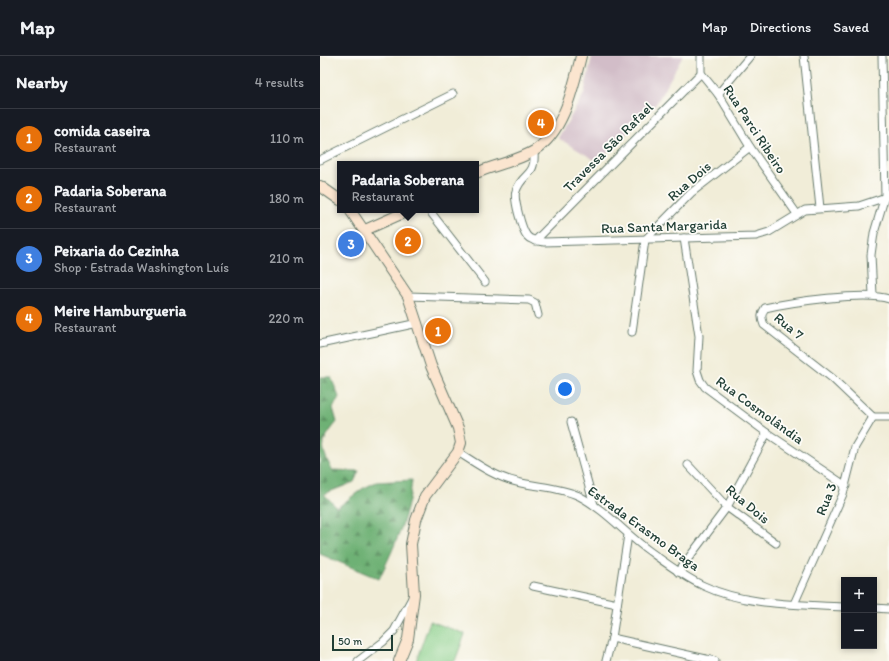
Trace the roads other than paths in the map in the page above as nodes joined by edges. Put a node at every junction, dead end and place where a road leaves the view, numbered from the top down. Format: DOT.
graph roads {
  1 [pos="581,56"];
  2 [pos="701,56"];
  3 [pos="750,56"];
  4 [pos="804,56"];
  5 [pos="882,56"];
  6 [pos="701,73"];
  7 [pos="453,94"];
  8 [pos="718,94"];
  9 [pos="750,147"];
  10 [pos="534,150"];
  11 [pos="320,160"];
  12 [pos="479,172"];
  13 [pos="320,186"];
  14 [pos="887,196"];
  15 [pos="337,198"];
  16 [pos="820,208"];
  17 [pos="352,213"];
  18 [pos="403,213"];
  19 [pos="431,213"];
  20 [pos="797,214"];
  21 [pos="365,230"];
  22 [pos="684,238"];
  23 [pos="645,240"];
  24 [pos="535,241"];
  25 [pos="485,282"];
  26 [pos="874,295"];
  27 [pos="408,296"];
  28 [pos="889,299"];
  29 [pos="538,315"];
  30 [pos="418,324"];
  31 [pos="632,332"];
  32 [pos="320,344"];
  33 [pos="873,417"];
  34 [pos="889,417"];
  35 [pos="571,422"];
  36 [pos="767,433"];
  37 [pos="458,452"];
  38 [pos="688,465"];
  39 [pos="846,486"];
  40 [pos="594,505"];
  41 [pos="727,507"];
  42 [pos="628,535"];
  43 [pos="776,543"];
  44 [pos="678,572"];
  45 [pos="532,586"];
  46 [pos="414,594"];
  47 [pos="617,604"];
  48 [pos="794,604"];
  49 [pos="841,607"];
  50 [pos="877,608"];
  51 [pos="889,609"];
  52 [pos="612,638"];
  53 [pos="358,661"];
  54 [pos="399,661"];
  55 [pos="606,661"];
  56 [pos="715,661"];
  1 -- 10 [label="street"];
  2 -- 6 [label="street"];
  3 -- 8 [label="street"];
  4 -- 16 [label="street"];
  5 -- 14 [label="street"];
  6 -- 8 [label="street, Rua Parci Ribeiro"];
  6 -- 24 [label="street, Travessa São Rafael"];
  7 -- 11 [label="street"];
  8 -- 9 [label="street, Rua Parci Ribeiro"];
  9 -- 20 [label="street, Rua Parci Ribeiro"];
  9 -- 23 [label="street, Rua Dois"];
  10 -- 12 [label="street"];
  10 -- 24 [label="street"];
  13 -- 15 [label="street"];
  14 -- 16 [label="street, Rua Santa Margarida"];
  14 -- 26 [label="street"];
  16 -- 20 [label="street, Rua Santa Margarida"];
  17 -- 21 [label="street"];
  18 -- 21 [label="street"];
  19 -- 25 [label="street"];
  20 -- 22 [label="street, Rua Santa Margarida"];
  21 -- 27 [label="street"];
  22 -- 23 [label="street, Rua Santa Margarida"];
  22 -- 36 [label="street, Rua Cosmolândia"];
  23 -- 24 [label="street, Rua Santa Margarida"];
  23 -- 31 [label="street"];
  26 -- 28 [label="street"];
  26 -- 33 [label="street, Rua 7"];
  27 -- 29 [label="street"];
  27 -- 30 [label="street"];
  30 -- 32 [label="street"];
  30 -- 37 [label="street"];
  33 -- 34 [label="street"];
  33 -- 39 [label="street, Rua 3"];
  35 -- 40 [label="street"];
  36 -- 39 [label="street, Rua Cosmolândia"];
  36 -- 41 [label="street"];
  37 -- 40 [label="street, Estrada Erasmo Braga"];
  37 -- 46 [label="street"];
  38 -- 41 [label="street, Rua Dois"];
  39 -- 48 [label="street, Rua 3"];
  40 -- 42 [label="street, Estrada Erasmo Braga"];
  41 -- 43 [label="street, Rua Dois"];
  41 -- 44 [label="street"];
  42 -- 44 [label="street, Estrada Erasmo Braga"];
  42 -- 47 [label="street"];
  44 -- 48 [label="street, Estrada Erasmo Braga"];
  45 -- 47 [label="street"];
  46 -- 53 [label="street"];
  46 -- 54 [label="street"];
  47 -- 52 [label="street"];
  48 -- 49 [label="street, Estrada Erasmo Braga"];
  50 -- 51 [label="street"];
  52 -- 55 [label="street"];
  52 -- 56 [label="street"];
}
